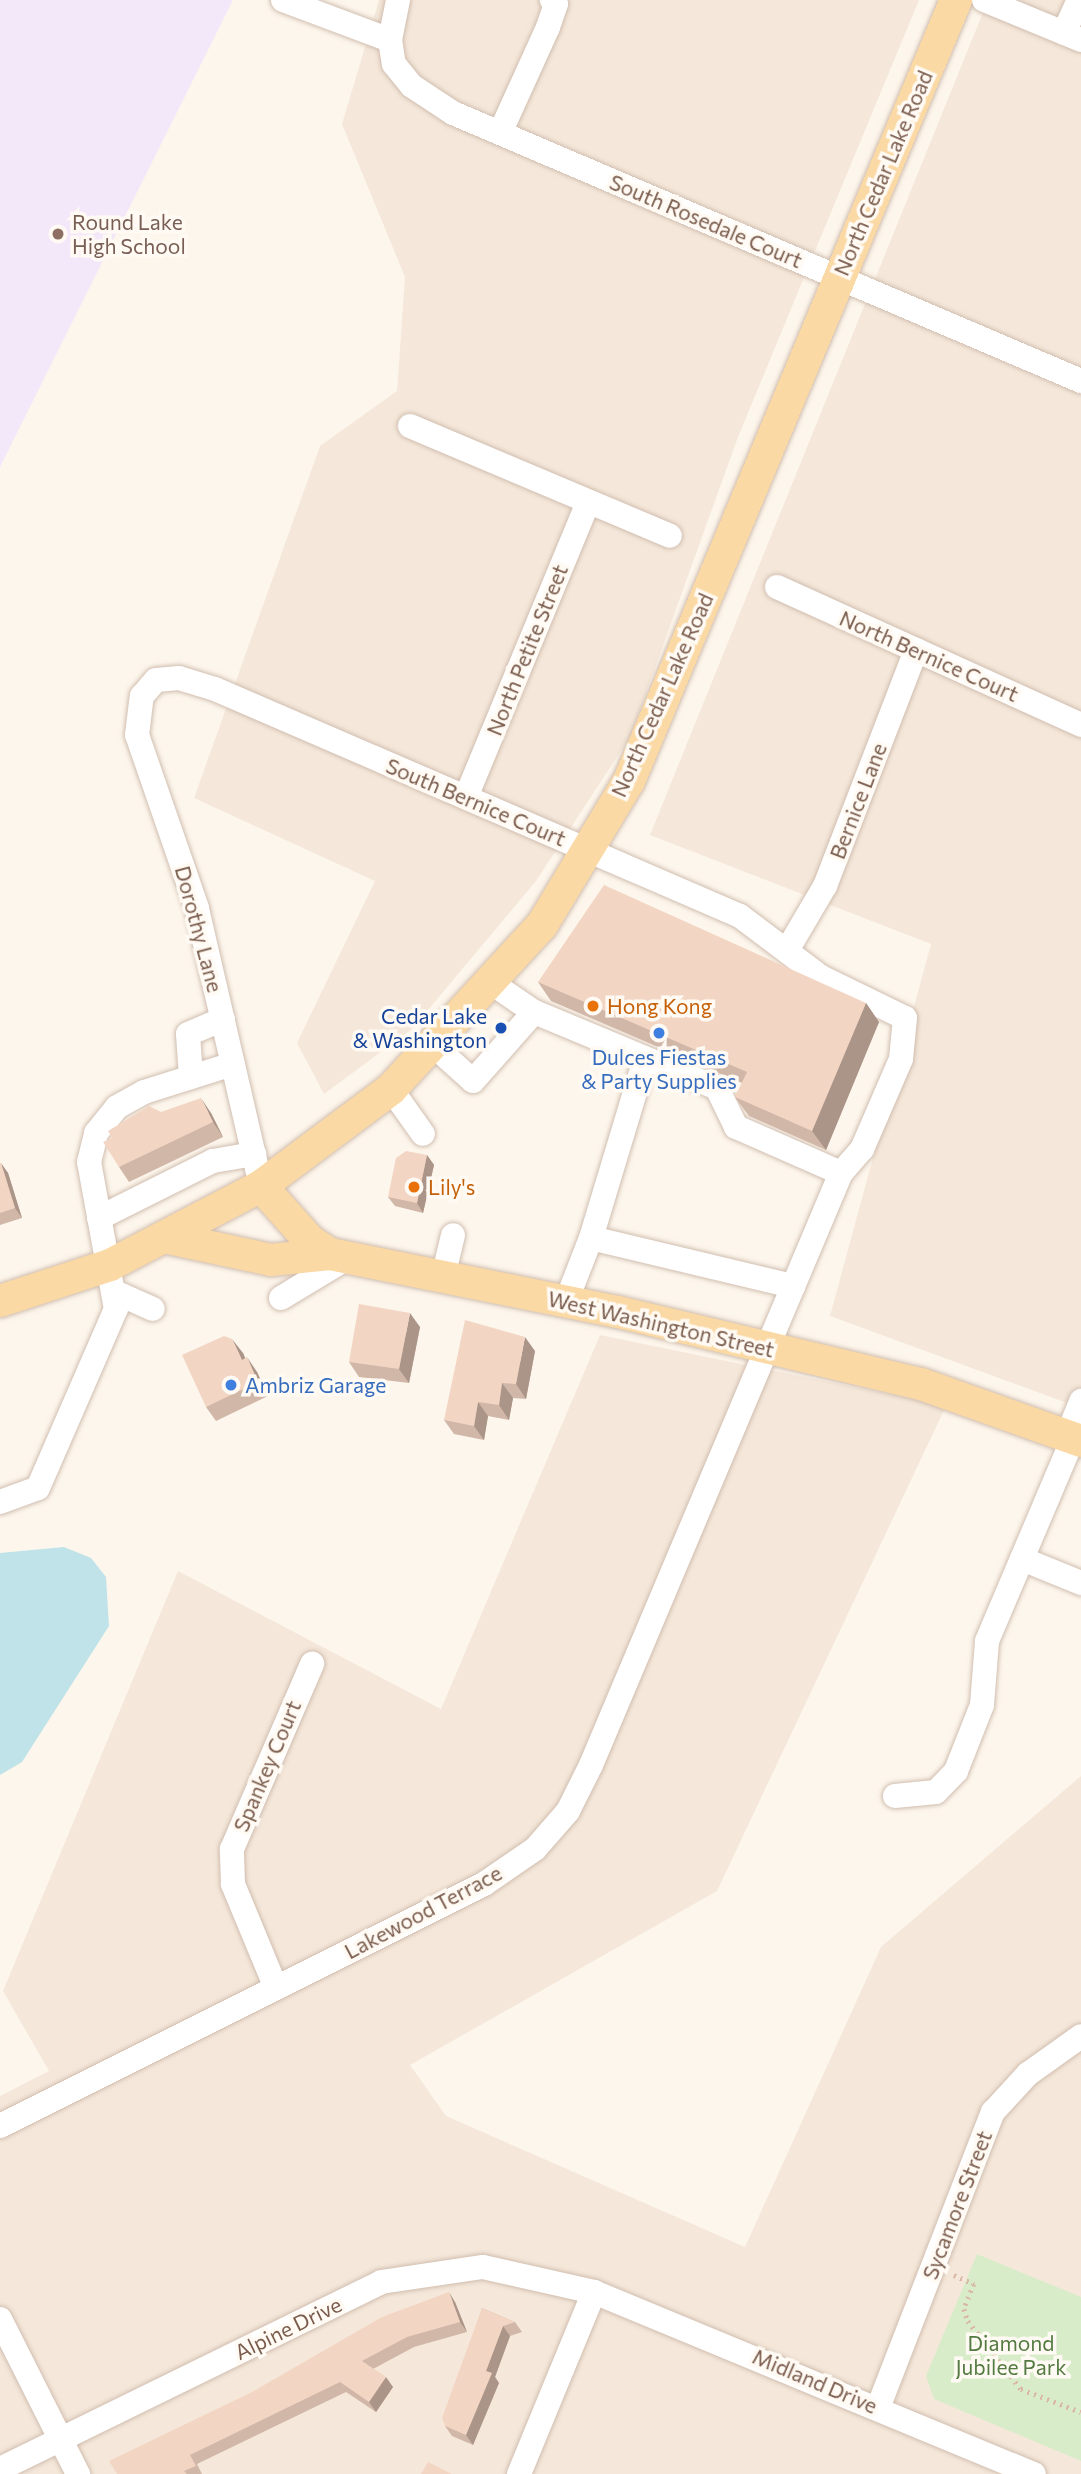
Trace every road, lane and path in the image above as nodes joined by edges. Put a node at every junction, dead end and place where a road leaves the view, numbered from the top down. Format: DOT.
graph roads {
  1 [pos="283,0"];
  2 [pos="398,0"];
  3 [pos="552,0"];
  4 [pos="956,0"];
  5 [pos="984,0"];
  6 [pos="1079,0"];
  7 [pos="1072,37"];
  8 [pos="390,40"];
  9 [pos="500,133"];
  10 [pos="839,278"];
  11 [pos="1081,382"];
  12 [pos="410,426"];
  13 [pos="588,502"];
  14 [pos="670,536"];
  15 [pos="777,587"];
  16 [pos="916,650"];
  17 [pos="156,680"];
  18 [pos="1081,725"];
  19 [pos="466,797"];
  20 [pos="587,850"];
  21 [pos="789,947"];
  22 [pos="490,982"];
  23 [pos="534,1012"];
  24 [pos="223,1019"];
  25 [pos="432,1044"];
  26 [pos="645,1059"];
  27 [pos="233,1064"];
  28 [pos="191,1077"];
  29 [pos="391,1089"];
  30 [pos="423,1134"];
  31 [pos="254,1154"];
  32 [pos="841,1173"];
  33 [pos="261,1186"];
  34 [pos="99,1218"];
  35 [pos="453,1235"];
  36 [pos="164,1237"];
  37 [pos="591,1238"];
  38 [pos="339,1256"];
  39 [pos="443,1277"];
  40 [pos="114,1279"];
  41 [pos="793,1286"];
  42 [pos="281,1298"];
  43 [pos="0,1301"];
  44 [pos="566,1302"];
  45 [pos="153,1309"];
  46 [pos="769,1348"];
  47 [pos="1081,1401"];
  48 [pos="1074,1439"];
  49 [pos="0,1502"];
  50 [pos="1021,1559"];
  51 [pos="1081,1583"];
  52 [pos="312,1664"];
  53 [pos="895,1796"];
  54 [pos="276,1988"];
  55 [pos="1081,2036"];
  56 [pos="0,2126"];
  57 [pos="933,2266"];
  58 [pos="594,2292"];
  59 [pos="0,2319"];
  60 [pos="878,2408"];
  61 [pos="1081,2412"];
  62 [pos="61,2440"];
  63 [pos="0,2469"];
  64 [pos="78,2474"];
  65 [pos="519,2474"];
  66 [pos="1034,2474"];
  1 -- 8 [label="street"];
  2 -- 8 [label="street"];
  3 -- 9 [label="street"];
  4 -- 10 [label="main road, North Cedar Lake Road"];
  5 -- 7 [label="street"];
  6 -- 7 [label="street"];
  8 -- 9 [label="street, South Rosedale Court"];
  9 -- 10 [label="street, South Rosedale Court"];
  10 -- 11 [label="street, South Rosedale Court"];
  10 -- 20 [label="main road, North Cedar Lake Road"];
  12 -- 13 [label="street"];
  13 -- 14 [label="street"];
  13 -- 19 [label="street, North Petite Street"];
  15 -- 16 [label="street, North Bernice Court"];
  16 -- 18 [label="street, North Bernice Court"];
  16 -- 21 [label="street, Bernice Lane"];
  17 -- 19 [label="street, South Bernice Court"];
  17 -- 24 [label="street, Dorothy Lane"];
  19 -- 20 [label="street, South Bernice Court"];
  20 -- 21 [label="street, South Bernice Court"];
  20 -- 22 [label="main road, North Cedar Lake Road"];
  21 -- 32 [label="street, South Bernice Court"];
  22 -- 23 [label="street"];
  22 -- 25 [label="main road, North Cedar Lake Road"];
  23 -- 25 [label="street"];
  23 -- 26 [label="street"];
  24 -- 27 [label="street, Dorothy Lane"];
  24 -- 28 [label="street"];
  25 -- 29 [label="main road, North Cedar Lake Road"];
  26 -- 32 [label="street"];
  26 -- 37 [label="street"];
  27 -- 28 [label="street"];
  27 -- 31 [label="street, Dorothy Lane"];
  28 -- 34 [label="street"];
  29 -- 30 [label="street"];
  29 -- 33 [label="main road, North Cedar Lake Road"];
  31 -- 33 [label="street, Dorothy Lane"];
  31 -- 34 [label="street"];
  32 -- 41 [label="street, Lakewood Terrace"];
  33 -- 36 [label="main road, North Cedar Lake Road"];
  33 -- 38 [label="main road, West Washington Street"];
  34 -- 40 [label="street"];
  35 -- 39 [label="street"];
  36 -- 38 [label="main road"];
  36 -- 40 [label="main road, North Cedar Lake Road"];
  37 -- 41 [label="street"];
  37 -- 44 [label="street"];
  38 -- 39 [label="main road, West Washington Street"];
  38 -- 42 [label="street"];
  39 -- 44 [label="main road, West Washington Street"];
  40 -- 43 [label="main road, North Cedar Lake Road"];
  40 -- 45 [label="street"];
  40 -- 49 [label="street"];
  41 -- 46 [label="street, Lakewood Terrace"];
  44 -- 46 [label="main road, West Washington Street"];
  46 -- 48 [label="main road, West Washington Street"];
  46 -- 54 [label="street, Lakewood Terrace"];
  47 -- 48 [label="street"];
  48 -- 50 [label="street"];
  50 -- 51 [label="street"];
  50 -- 53 [label="street"];
  52 -- 54 [label="street, Spankey Court"];
  54 -- 56 [label="street, Lakewood Terrace"];
  55 -- 57 [label="street, Sycamore Street"];
  57 -- 60 [label="street, Sycamore Street"];
  57 -- 61 [label="path"];
  58 -- 60 [label="street, Midland Drive"];
  58 -- 62 [label="street, Alpine Drive"];
  58 -- 65 [label="street"];
  59 -- 62 [label="street"];
  60 -- 66 [label="street, Midland Drive"];
  62 -- 63 [label="street, Alpine Drive"];
  62 -- 64 [label="street"];
}
